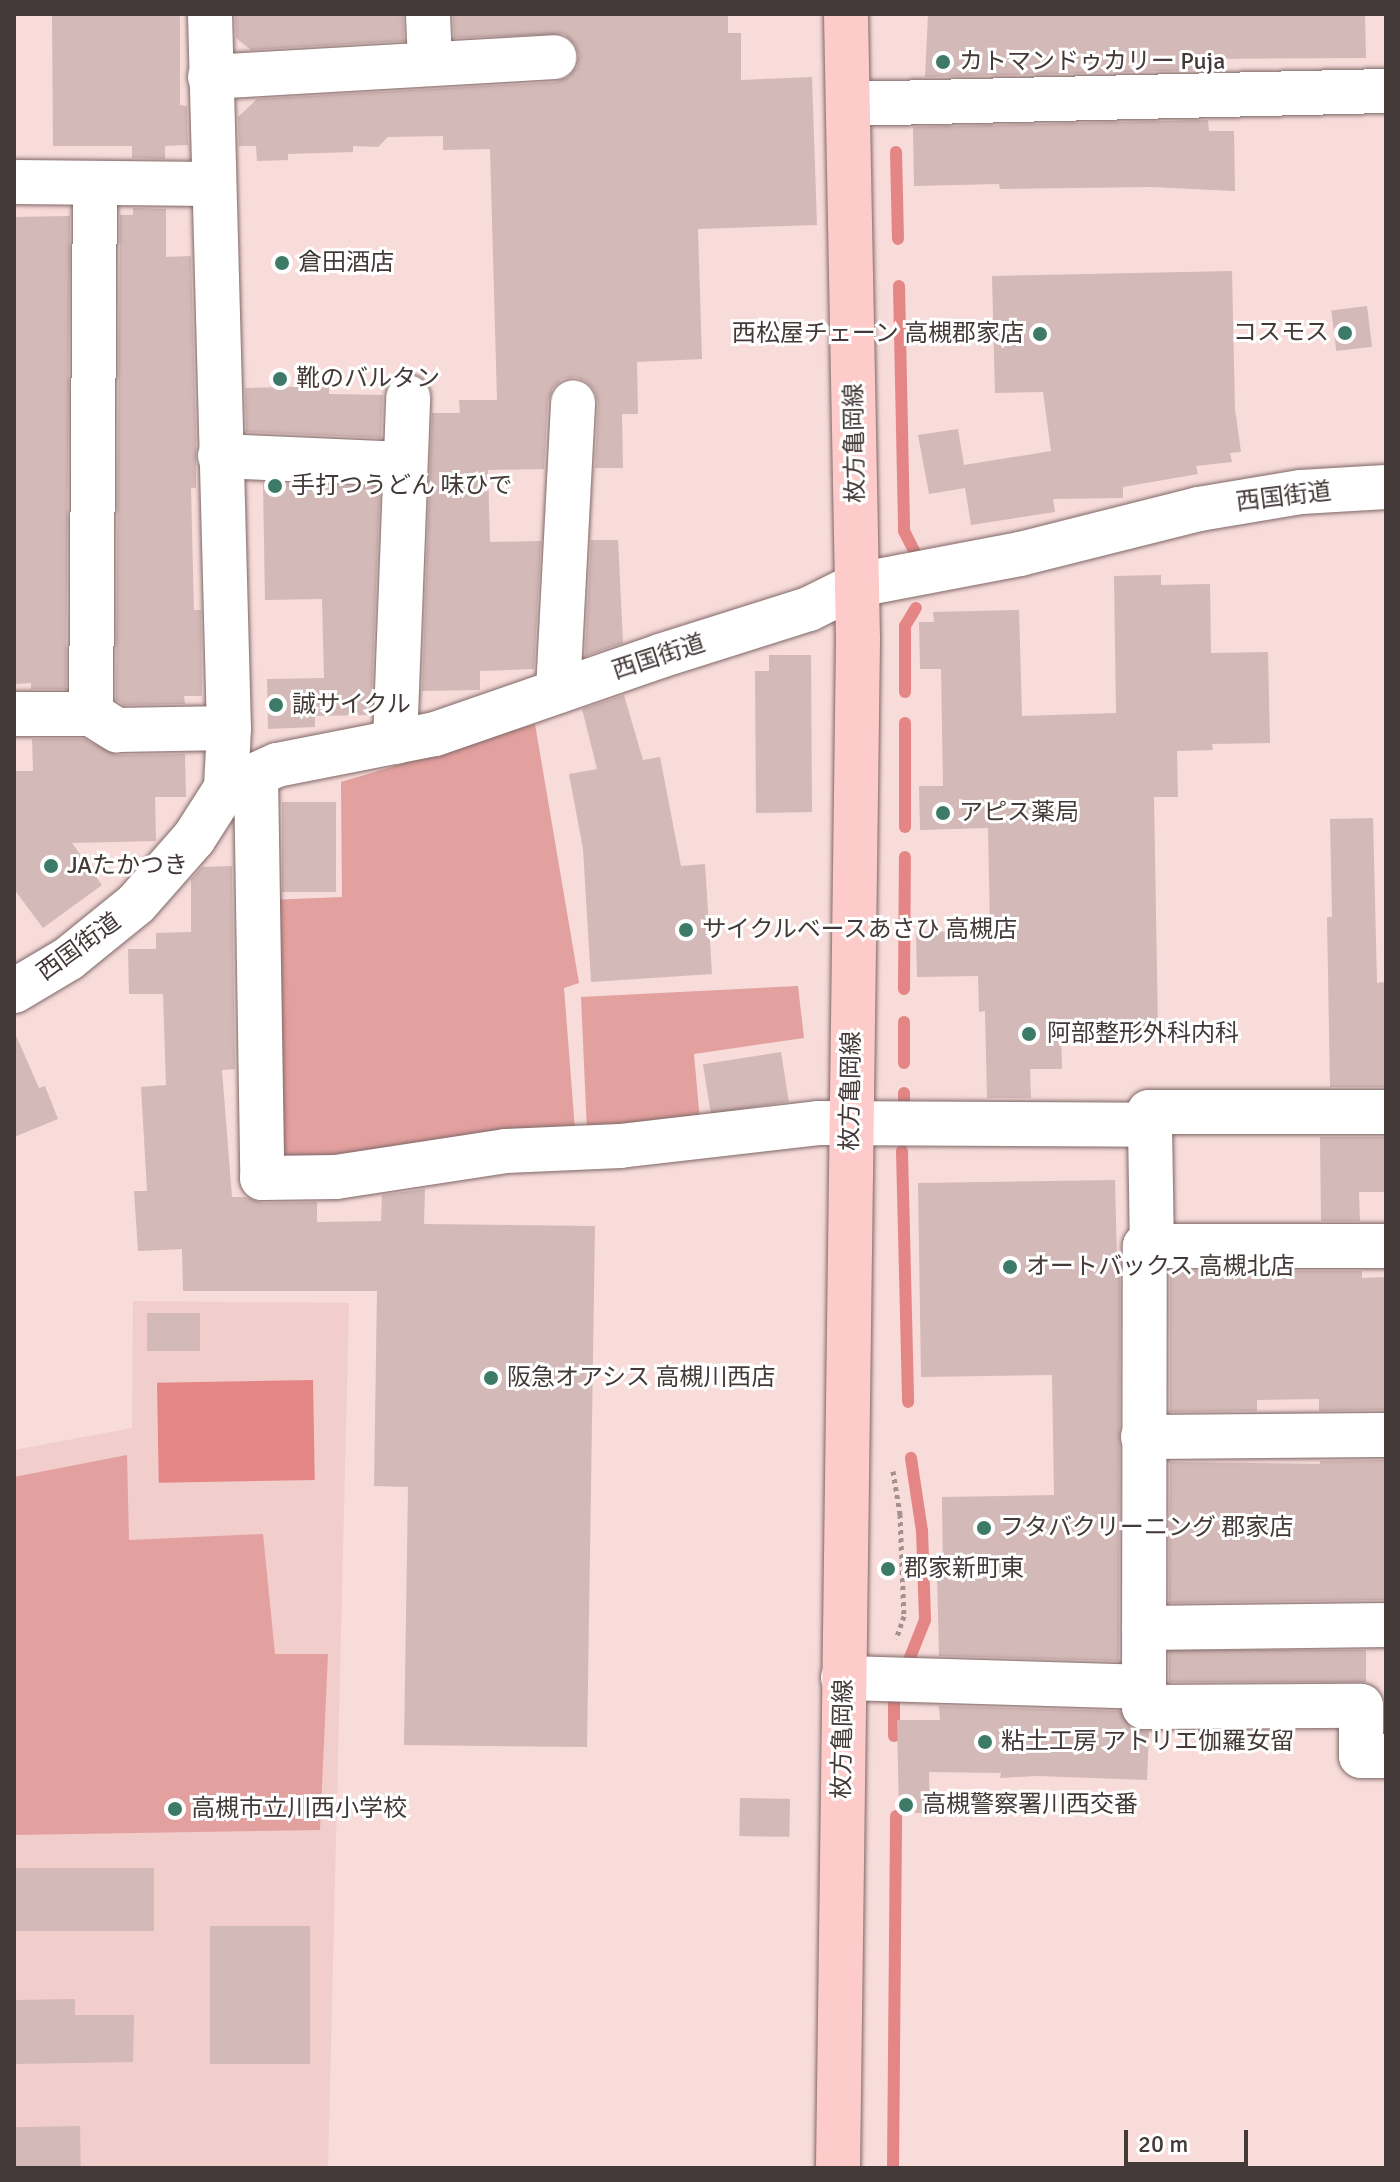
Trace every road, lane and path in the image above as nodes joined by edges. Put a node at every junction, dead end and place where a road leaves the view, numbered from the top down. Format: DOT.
graph roads {
  1 [pos="210,14"];
  2 [pos="428,14"];
  3 [pos="846,14"];
  4 [pos="554,57"];
  5 [pos="430,64"];
  6 [pos="210,77"];
  7 [pos="1386,91"];
  8 [pos="849,104"];
  9 [pos="14,182"];
  10 [pos="95,184"];
  11 [pos="213,184"];
  12 [pos="408,397"];
  13 [pos="573,402"];
  14 [pos="220,456"];
  15 [pos="405,464"];
  16 [pos="1386,487"];
  17 [pos="857,585"];
  18 [pos="558,691"];
  19 [pos="14,714"];
  20 [pos="91,714"];
  21 [pos="229,728"];
  22 [pos="395,742"];
  23 [pos="241,782"];
  24 [pos="14,991"];
  25 [pos="1386,1112"];
  26 [pos="851,1124"];
  27 [pos="1150,1125"];
  28 [pos="1386,1246"];
  29 [pos="1152,1247"];
  30 [pos="1386,1435"];
  31 [pos="1143,1437"];
  32 [pos="1386,1625"];
  33 [pos="1144,1628"];
  34 [pos="843,1678"];
  35 [pos="1144,1687"];
  36 [pos="1386,1756"];
  37 [pos="838,2168"];
  1 -- 6 [label="street"];
  2 -- 5 [label="street"];
  3 -- 8 [label="main road, 枚方亀岡線"];
  4 -- 5 [label="street"];
  5 -- 6 [label="street"];
  6 -- 11 [label="street"];
  7 -- 8 [label="street"];
  8 -- 17 [label="main road, 枚方亀岡線"];
  9 -- 10 [label="street"];
  10 -- 11 [label="street"];
  10 -- 20 [label="street"];
  11 -- 14 [label="street"];
  12 -- 15 [label="street"];
  13 -- 18 [label="street"];
  14 -- 15 [label="street"];
  14 -- 21 [label="street"];
  15 -- 22 [label="street"];
  16 -- 17 [label="street, 西国街道"];
  17 -- 18 [label="street, 西国街道"];
  17 -- 26 [label="main road, 枚方亀岡線"];
  18 -- 22 [label="street, 西国街道"];
  19 -- 20 [label="street"];
  20 -- 21 [label="street"];
  21 -- 23 [label="street"];
  22 -- 23 [label="street, 西国街道"];
  23 -- 24 [label="street, 西国街道"];
  23 -- 26 [label="street"];
  25 -- 27 [label="street"];
  26 -- 27 [label="street"];
  26 -- 34 [label="main road, 枚方亀岡線"];
  27 -- 29 [label="street"];
  28 -- 29 [label="street"];
  29 -- 31 [label="street"];
  30 -- 31 [label="street"];
  31 -- 33 [label="street"];
  32 -- 33 [label="street"];
  33 -- 35 [label="street"];
  34 -- 35 [label="street"];
  34 -- 37 [label="main road, 枚方亀岡線"];
  35 -- 36 [label="street"];
}
